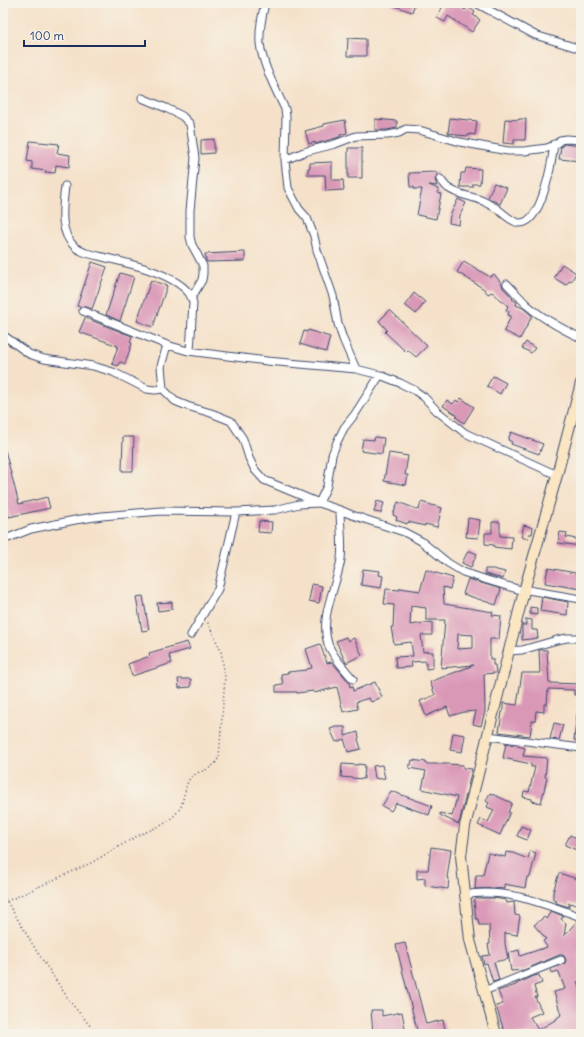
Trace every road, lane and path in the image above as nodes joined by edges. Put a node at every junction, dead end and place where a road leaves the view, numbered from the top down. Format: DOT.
graph roads {
  1 [pos="265,3"];
  2 [pos="476,3"];
  3 [pos="581,49"];
  4 [pos="142,98"];
  5 [pos="581,140"];
  6 [pos="554,144"];
  7 [pos="284,160"];
  8 [pos="440,179"];
  9 [pos="65,186"];
  10 [pos="507,284"];
  11 [pos="192,297"];
  12 [pos="83,311"];
  13 [pos="3,335"];
  14 [pos="581,338"];
  15 [pos="167,345"];
  16 [pos="190,351"];
  17 [pos="356,369"];
  18 [pos="380,375"];
  19 [pos="581,383"];
  20 [pos="163,389"];
  21 [pos="557,475"];
  22 [pos="319,504"];
  23 [pos="340,510"];
  24 [pos="236,512"];
  25 [pos="3,540"];
  26 [pos="524,591"];
  27 [pos="581,599"];
  28 [pos="203,614"];
  29 [pos="192,635"];
  30 [pos="581,638"];
  31 [pos="509,652"];
  32 [pos="353,679"];
  33 [pos="488,736"];
  34 [pos="581,748"];
  35 [pos="3,895"];
  36 [pos="464,895"];
  37 [pos="7,901"];
  38 [pos="3,903"];
  39 [pos="581,917"];
  40 [pos="561,960"];
  41 [pos="484,991"];
  42 [pos="97,1034"];
  43 [pos="496,1034"];
  1 -- 7 [label="street"];
  2 -- 3 [label="street"];
  4 -- 11 [label="street"];
  5 -- 6 [label="street"];
  6 -- 7 [label="street"];
  6 -- 8 [label="street"];
  7 -- 17 [label="street"];
  9 -- 11 [label="street"];
  10 -- 14 [label="street"];
  11 -- 16 [label="street"];
  12 -- 15 [label="street"];
  13 -- 20 [label="street"];
  15 -- 16 [label="street"];
  15 -- 20 [label="street"];
  16 -- 17 [label="street"];
  17 -- 18 [label="street"];
  18 -- 21 [label="street"];
  18 -- 22 [label="street"];
  19 -- 21 [label="main road"];
  20 -- 22 [label="street"];
  21 -- 26 [label="main road"];
  22 -- 23 [label="street"];
  22 -- 24 [label="street"];
  23 -- 26 [label="street"];
  23 -- 32 [label="street"];
  24 -- 25 [label="street"];
  24 -- 28 [label="street"];
  26 -- 27 [label="street"];
  26 -- 31 [label="main road"];
  28 -- 29 [label="street"];
  28 -- 37 [label="path"];
  30 -- 31 [label="street"];
  31 -- 33 [label="main road"];
  33 -- 34 [label="street"];
  33 -- 36 [label="main road"];
  35 -- 37 [label="path"];
  36 -- 39 [label="street"];
  36 -- 41 [label="main road"];
  37 -- 38 [label="path"];
  37 -- 42 [label="path"];
  40 -- 41 [label="street"];
  41 -- 43 [label="main road"];
}
